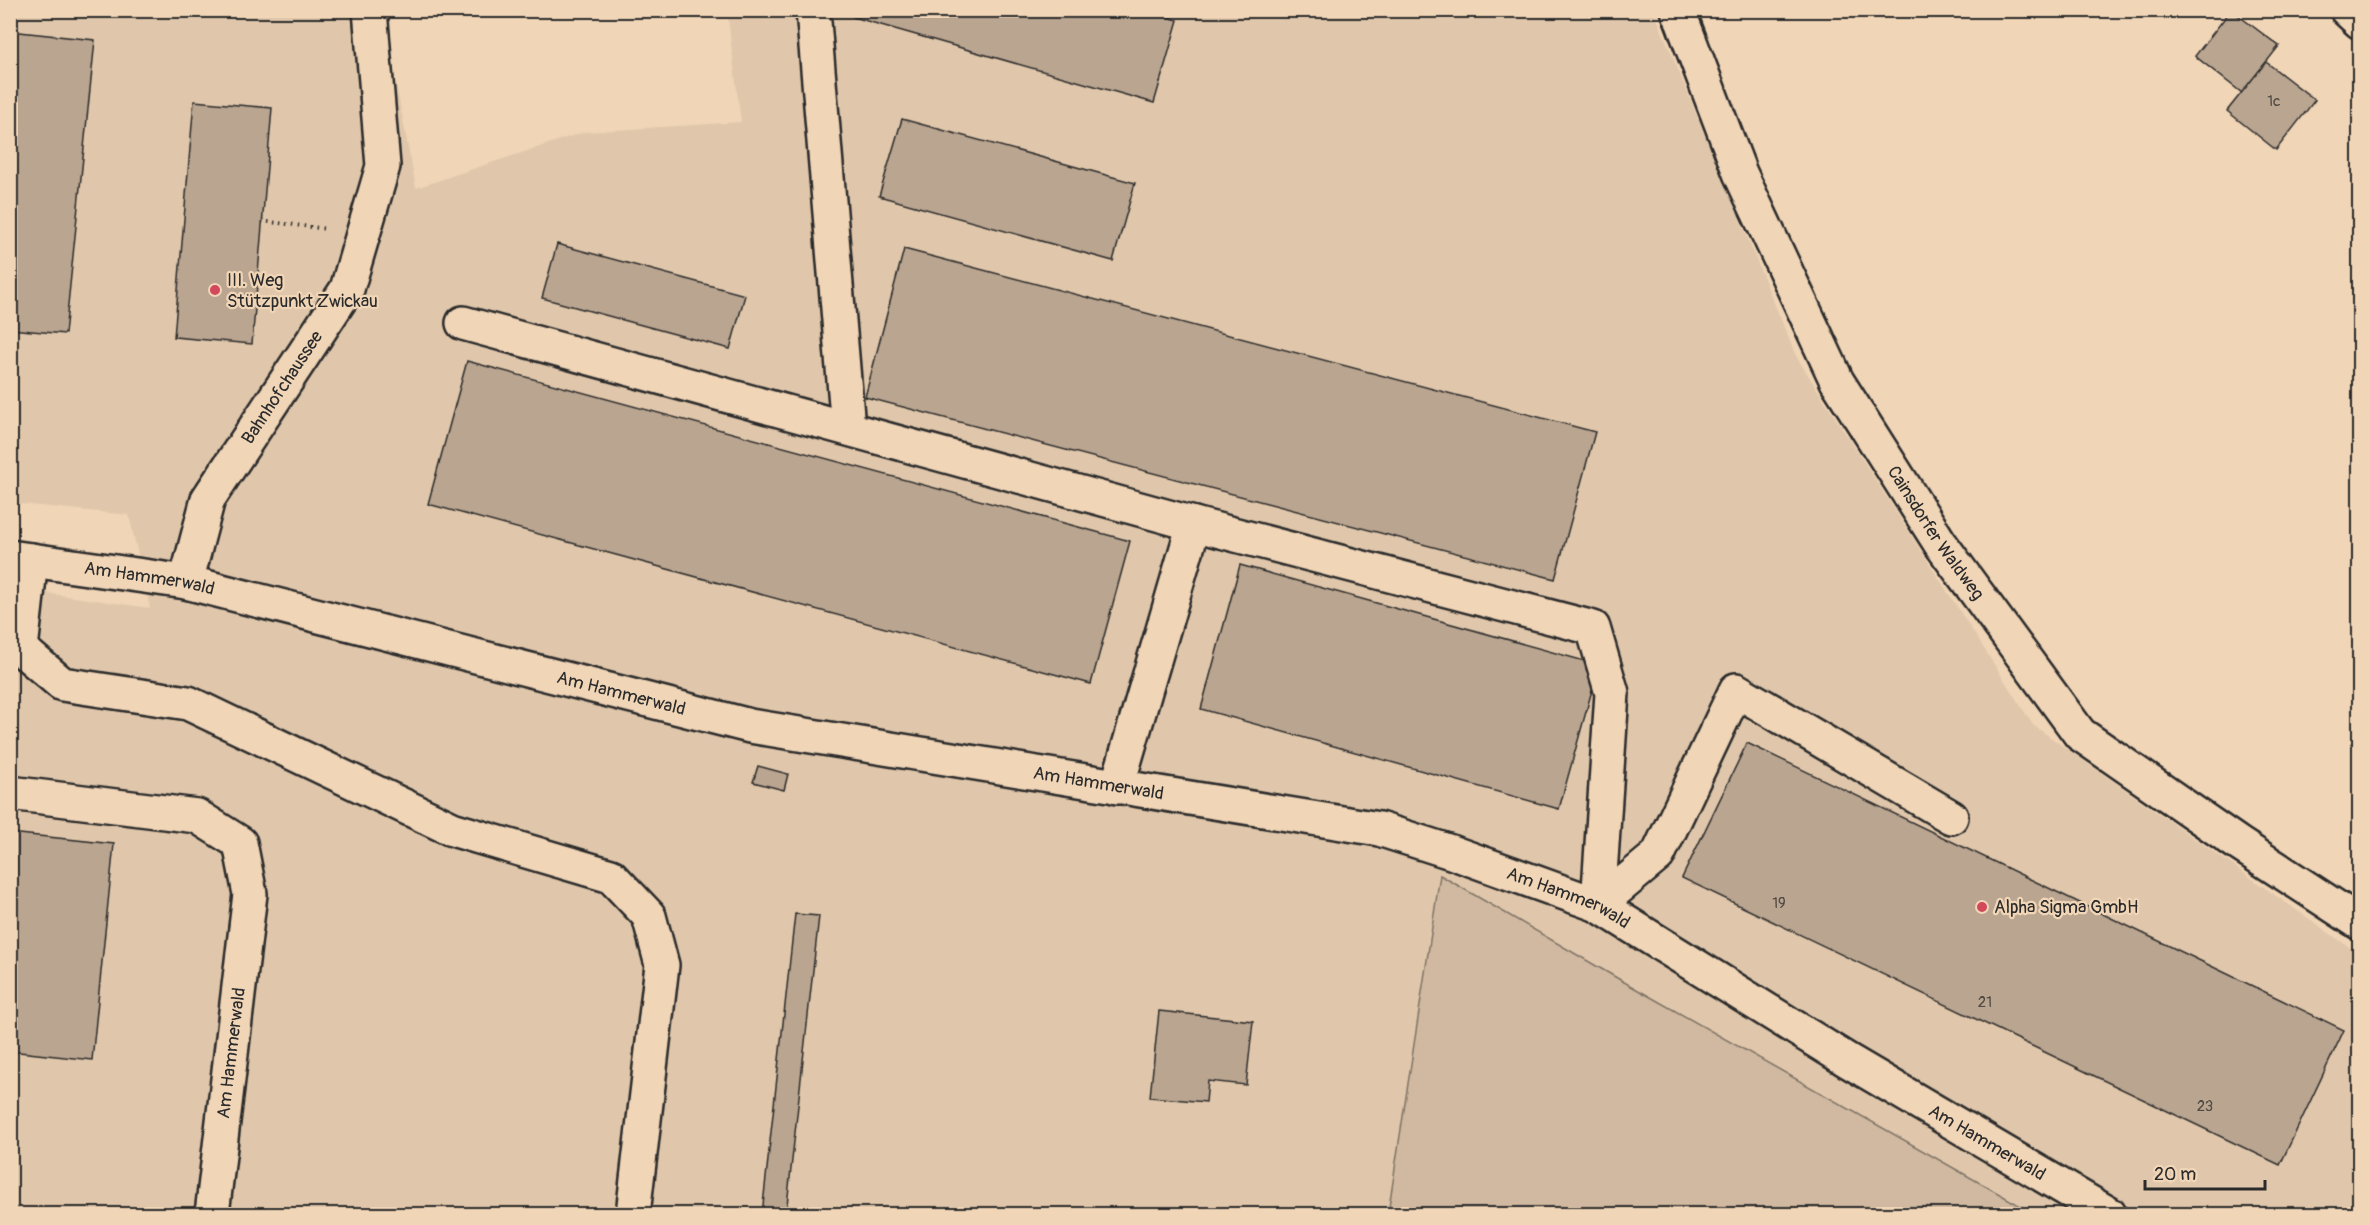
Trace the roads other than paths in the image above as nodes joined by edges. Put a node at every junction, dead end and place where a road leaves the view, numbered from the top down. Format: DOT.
graph roads {
  1 [pos="370,10"];
  2 [pos="813,10"];
  3 [pos="1678,10"];
  4 [pos="2346,10"];
  5 [pos="2360,22"];
  6 [pos="463,323"];
  7 [pos="848,428"];
  8 [pos="1194,524"];
  9 [pos="21,558"];
  10 [pos="186,582"];
  11 [pos="1117,787"];
  12 [pos="10,793"];
  13 [pos="1951,817"];
  14 [pos="1598,905"];
  15 [pos="2360,923"];
  16 [pos="212,1215"];
  17 [pos="633,1215"];
  18 [pos="2109,1215"];
  1 -- 10 [label="main road, Bahnhofchaussee"];
  2 -- 7 [label="main road"];
  3 -- 15 [label="main road, Cainsdorfer Waldweg"];
  4 -- 5 [label="main road"];
  6 -- 7 [label="main road"];
  7 -- 8 [label="main road"];
  8 -- 11 [label="main road"];
  8 -- 14 [label="main road"];
  9 -- 10 [label="main road, Am Hammerwald"];
  9 -- 17 [label="main road"];
  10 -- 11 [label="main road, Am Hammerwald"];
  11 -- 14 [label="main road, Am Hammerwald"];
  12 -- 16 [label="main road, Am Hammerwald"];
  13 -- 14 [label="main road"];
  14 -- 18 [label="main road, Am Hammerwald"];
}
